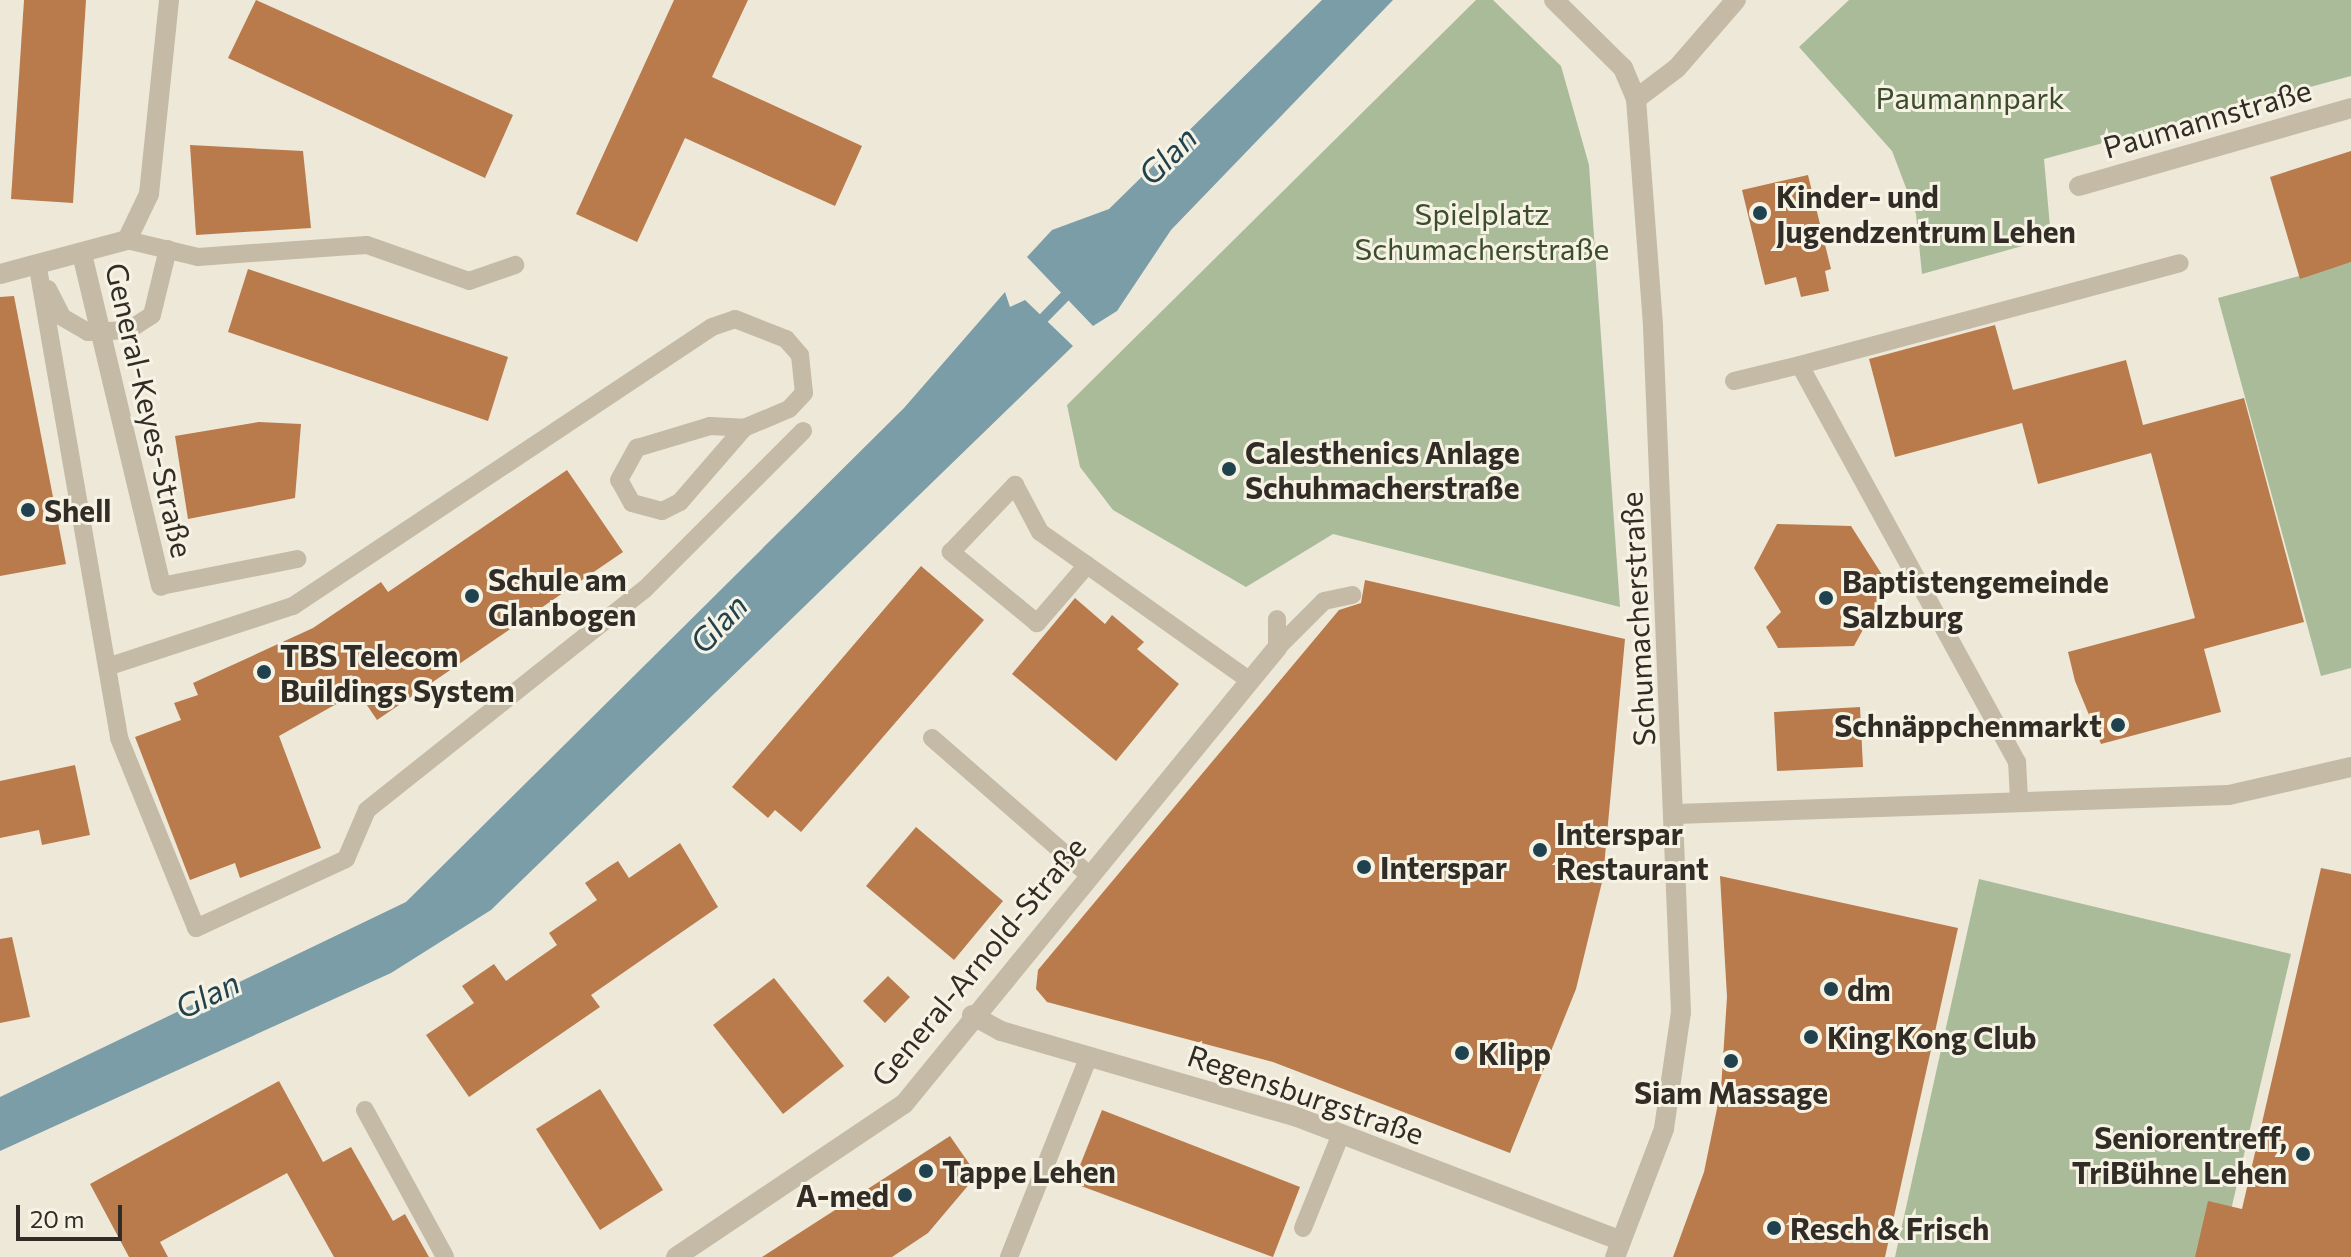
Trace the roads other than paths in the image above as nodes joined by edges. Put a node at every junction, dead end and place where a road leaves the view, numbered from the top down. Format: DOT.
graph roads {
  1 [pos="169,0"];
  2 [pos="1554,0"];
  3 [pos="1736,0"];
  4 [pos="1636,99"];
  5 [pos="2351,108"];
  6 [pos="2079,186"];
  7 [pos="127,240"];
  8 [pos="168,249"];
  9 [pos="82,254"];
  10 [pos="2180,263"];
  11 [pos="515,265"];
  12 [pos="38,268"];
  13 [pos="0,274"];
  14 [pos="101,331"];
  15 [pos="1800,365"];
  16 [pos="1734,381"];
  17 [pos="744,428"];
  18 [pos="803,431"];
  19 [pos="297,559"];
  20 [pos="1087,565"];
  21 [pos="161,586"];
  22 [pos="1352,595"];
  23 [pos="1277,619"];
  24 [pos="1277,648"];
  25 [pos="110,666"];
  26 [pos="1249,680"];
  27 [pos="932,738"];
  28 [pos="2351,767"];
  29 [pos="2019,799"];
  30 [pos="1676,814"];
  31 [pos="1089,875"];
  32 [pos="972,1015"];
  33 [pos="1089,1056"];
  34 [pos="365,1110"];
  35 [pos="1341,1134"];
  36 [pos="1303,1228"];
  37 [pos="1617,1248"];
  38 [pos="681,1256"];
  39 [pos="445,1257"];
  40 [pos="1009,1257"];
  1 -- 7 [label="street, General-Keyes-Straße"];
  2 -- 4 [label="street, Schumacherstraße"];
  3 -- 4 [label="street"];
  4 -- 30 [label="street, Schumacherstraße"];
  5 -- 6 [label="street, Paumannstraße"];
  7 -- 8 [label="lane"];
  7 -- 9 [label="street, General-Keyes-Straße"];
  8 -- 11 [label="lane"];
  8 -- 14 [label="lane"];
  9 -- 12 [label="street, General-Keyes-Straße"];
  9 -- 14 [label="street, General-Keyes-Straße"];
  10 -- 15 [label="lane"];
  12 -- 13 [label="street, General-Keyes-Straße"];
  12 -- 14 [label="lane"];
  12 -- 25 [label="lane"];
  14 -- 21 [label="street, General-Keyes-Straße"];
  15 -- 16 [label="lane"];
  15 -- 29 [label="lane"];
  17 -- 17 [label="lane"];
  17 -- 25 [label="lane"];
  18 -- 25 [label="lane"];
  19 -- 21 [label="lane, General-Keyes-Straße"];
  20 -- 20 [label="lane"];
  20 -- 26 [label="lane"];
  22 -- 24 [label="lane"];
  23 -- 24 [label="lane"];
  24 -- 26 [label="street, General-Arnold-Straße"];
  26 -- 31 [label="street, General-Arnold-Straße"];
  27 -- 31 [label="lane"];
  28 -- 29 [label="street"];
  29 -- 30 [label="street"];
  30 -- 37 [label="street, Schumacherstraße"];
  31 -- 32 [label="street, General-Arnold-Straße"];
  32 -- 33 [label="street, Regensburgstraße"];
  32 -- 38 [label="street, General-Arnold-Straße"];
  33 -- 35 [label="street, Regensburgstraße"];
  33 -- 40 [label="lane"];
  34 -- 39 [label="lane"];
  35 -- 36 [label="lane"];
  35 -- 37 [label="street, Regensburgstraße"];
}
